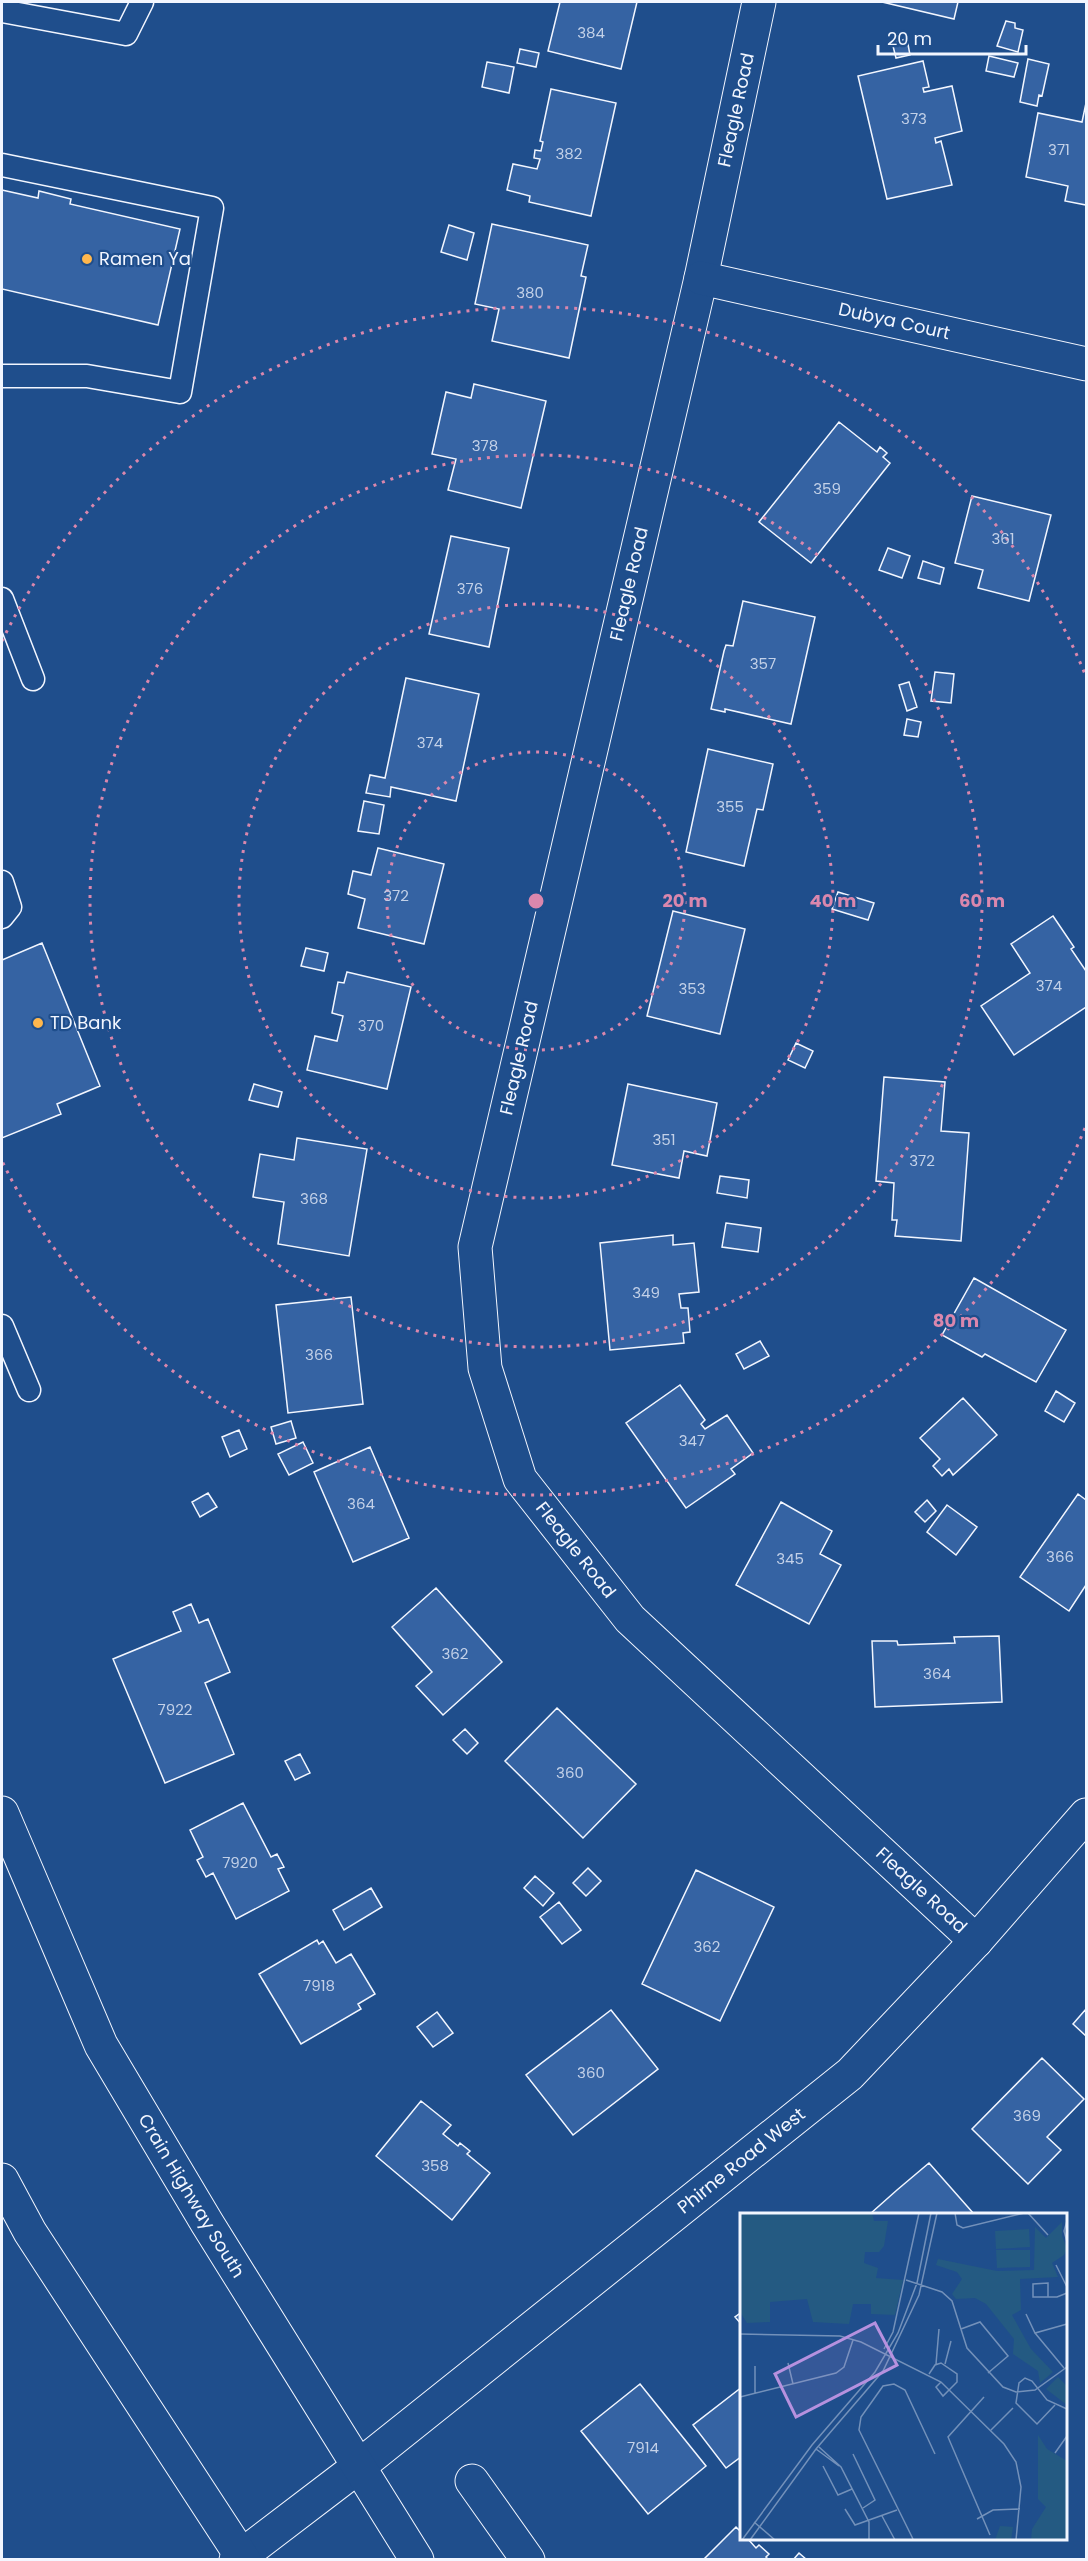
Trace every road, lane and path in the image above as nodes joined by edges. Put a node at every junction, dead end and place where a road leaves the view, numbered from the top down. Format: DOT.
graph roads {
  1 [pos="142,2"];
  2 [pos="759,2"];
  3 [pos="2,11"];
  4 [pos="2,165"];
  5 [pos="701,278"];
  6 [pos="1086,364"];
  7 [pos="2,376"];
  8 [pos="2,599"];
  9 [pos="33,679"];
  10 [pos="2,882"];
  11 [pos="2,916"];
  12 [pos="2,1326"];
  13 [pos="29,1390"];
  14 [pos="2,1813"];
  15 [pos="1086,1815"];
  16 [pos="976,1941"];
  17 [pos="2,2180"];
  18 [pos="358,2467"];
  19 [pos="472,2481"];
  20 [pos="241,2558"];
  21 [pos="417,2559"];
  22 [pos="528,2559"];
  1 -- 3 [label="lane"];
  2 -- 5 [label="street, Fleagle Road"];
  4 -- 7 [label="lane"];
  5 -- 6 [label="street, Dubya Court"];
  5 -- 16 [label="street, Fleagle Road"];
  8 -- 9 [label="lane"];
  10 -- 11 [label="lane"];
  12 -- 13 [label="lane"];
  14 -- 18 [label="street, Crain Highway South"];
  15 -- 16 [label="street, Phirne Road West"];
  16 -- 18 [label="street, Phirne Road West"];
  17 -- 20 [label="street"];
  18 -- 20 [label="street, Phirne Road West"];
  18 -- 21 [label="street, Crain Highway South"];
  19 -- 22 [label="street"];
}
